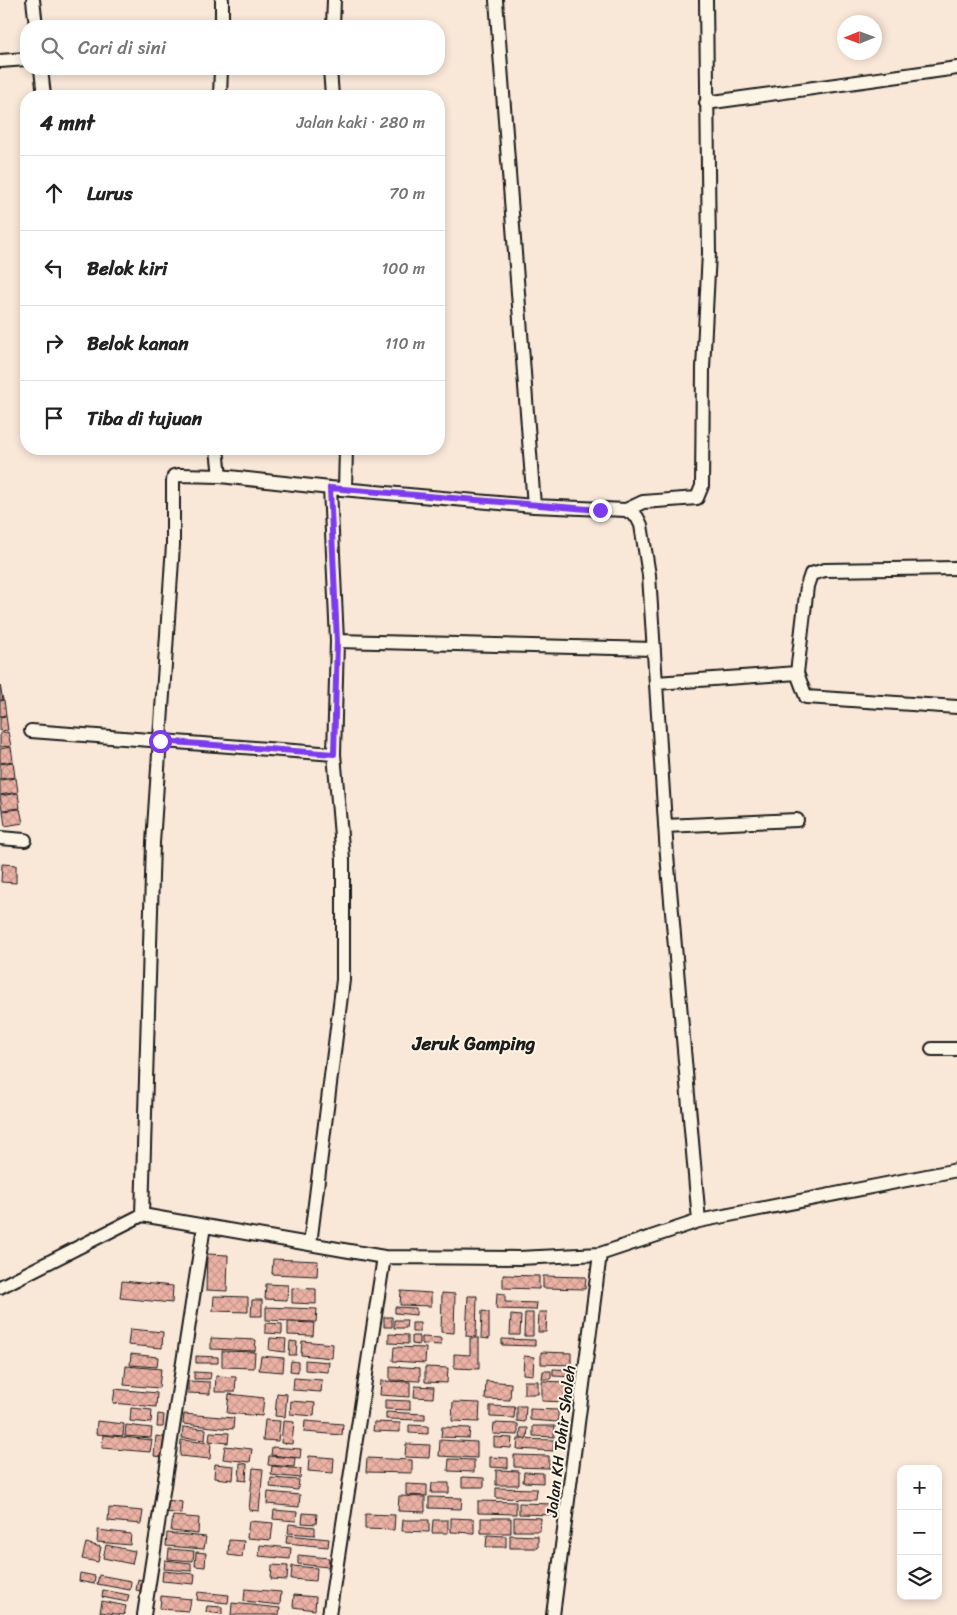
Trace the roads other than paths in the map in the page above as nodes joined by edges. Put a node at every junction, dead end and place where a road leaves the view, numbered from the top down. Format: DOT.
graph roads {
  1 [pos="33,0"];
  2 [pos="222,0"];
  3 [pos="334,0"];
  4 [pos="496,0"];
  5 [pos="706,0"];
  6 [pos="35,20"];
  7 [pos="222,20"];
  8 [pos="333,20"];
  9 [pos="20,59"];
  10 [pos="0,61"];
  11 [pos="957,68"];
  12 [pos="42,75"];
  13 [pos="221,75"];
  14 [pos="330,75"];
  15 [pos="43,90"];
  16 [pos="220,90"];
  17 [pos="332,90"];
  18 [pos="706,103"];
  19 [pos="218,455"];
  20 [pos="346,455"];
  21 [pos="220,476"];
  22 [pos="330,488"];
  23 [pos="345,489"];
  24 [pos="534,506"];
  25 [pos="626,510"];
  26 [pos="957,568"];
  27 [pos="337,641"];
  28 [pos="654,649"];
  29 [pos="797,673"];
  30 [pos="656,683"];
  31 [pos="957,708"];
  32 [pos="31,730"];
  33 [pos="160,741"];
  34 [pos="334,754"];
  35 [pos="797,820"];
  36 [pos="665,826"];
  37 [pos="0,838"];
  38 [pos="25,840"];
  39 [pos="932,1049"];
  40 [pos="957,1049"];
  41 [pos="957,1170"];
  42 [pos="142,1215"];
  43 [pos="699,1220"];
  44 [pos="203,1228"];
  45 [pos="310,1244"];
  46 [pos="600,1256"];
  47 [pos="384,1259"];
  48 [pos="0,1286"];
  49 [pos="144,1615"];
  50 [pos="329,1615"];
  51 [pos="553,1615"];
  1 -- 6 [label="street"];
  2 -- 7 [label="street"];
  3 -- 8 [label="street"];
  4 -- 24 [label="street"];
  5 -- 18 [label="street"];
  9 -- 10 [label="street"];
  11 -- 18 [label="street"];
  12 -- 15 [label="street"];
  13 -- 16 [label="street"];
  14 -- 17 [label="street"];
  18 -- 25 [label="street"];
  19 -- 21 [label="street"];
  20 -- 23 [label="street"];
  21 -- 22 [label="street"];
  21 -- 33 [label="street"];
  22 -- 23 [label="street"];
  22 -- 27 [label="street"];
  23 -- 24 [label="street"];
  24 -- 25 [label="street"];
  25 -- 28 [label="street"];
  26 -- 29 [label="street"];
  27 -- 28 [label="street"];
  27 -- 34 [label="street"];
  28 -- 30 [label="street"];
  29 -- 30 [label="street"];
  29 -- 31 [label="street"];
  30 -- 36 [label="street"];
  32 -- 33 [label="street"];
  33 -- 34 [label="street"];
  33 -- 42 [label="street"];
  34 -- 45 [label="street"];
  35 -- 36 [label="street"];
  36 -- 43 [label="street"];
  37 -- 38 [label="street"];
  39 -- 40 [label="street"];
  41 -- 43 [label="street"];
  42 -- 44 [label="street"];
  42 -- 48 [label="street"];
  43 -- 46 [label="street"];
  44 -- 45 [label="street"];
  44 -- 49 [label="street"];
  45 -- 47 [label="street"];
  46 -- 47 [label="street"];
  46 -- 51 [label="street, Jalan KH Tohir Sholeh"];
  47 -- 50 [label="street"];
}
